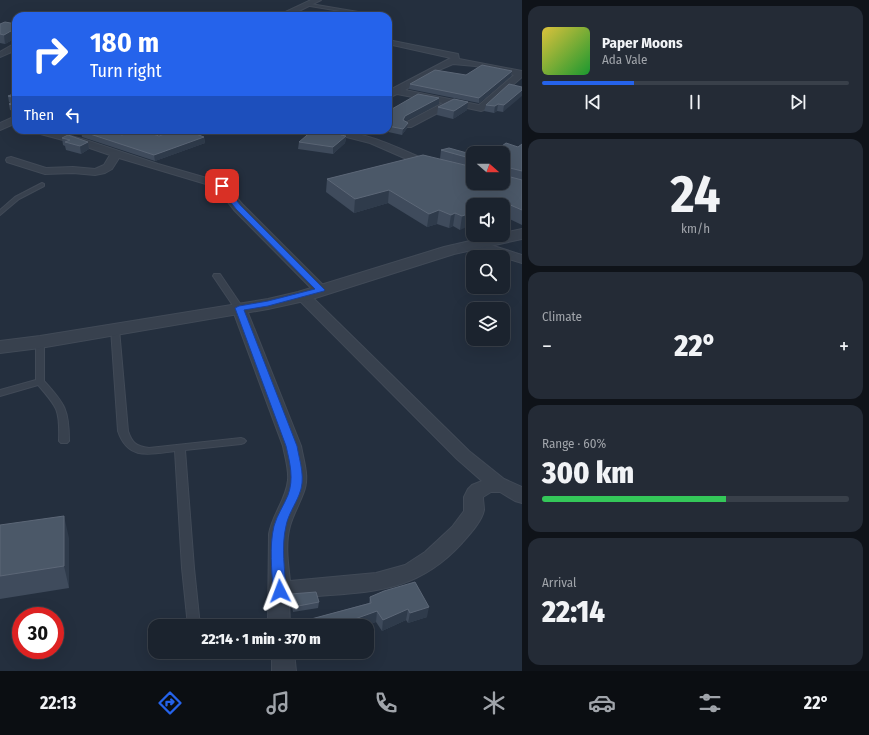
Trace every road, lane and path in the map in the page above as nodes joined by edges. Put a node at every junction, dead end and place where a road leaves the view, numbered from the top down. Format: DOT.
graph roads {
  1 [pos="318,0"];
  2 [pos="305,4"];
  3 [pos="292,12"];
  4 [pos="352,12"];
  5 [pos="392,42"];
  6 [pos="0,45"];
  7 [pos="12,46"];
  8 [pos="12,47"];
  9 [pos="0,54"];
  10 [pos="452,62"];
  11 [pos="521,74"];
  12 [pos="392,93"];
  13 [pos="452,102"];
  14 [pos="408,125"];
  15 [pos="52,134"];
  16 [pos="347,134"];
  17 [pos="116,153"];
  18 [pos="11,160"];
  19 [pos="439,168"];
  20 [pos="42,185"];
  21 [pos="0,213"];
  22 [pos="522,234"];
  23 [pos="476,244"];
  24 [pos="522,259"];
  25 [pos="217,276"];
  26 [pos="321,290"];
  27 [pos="303,296"];
  28 [pos="239,308"];
  29 [pos="115,329"];
  30 [pos="40,342"];
  31 [pos="0,347"];
  32 [pos="40,382"];
  33 [pos="0,393"];
  34 [pos="241,440"];
  35 [pos="64,441"];
  36 [pos="180,448"];
  37 [pos="498,483"];
  38 [pos="522,496"];
  39 [pos="280,591"];
  40 [pos="193,619"];
  41 [pos="278,619"];
  42 [pos="283,659"];
  43 [pos="284,671"];
  1 -- 2 [label="street"];
  2 -- 3 [label="street"];
  2 -- 4 [label="lane"];
  5 -- 10 [label="street"];
  6 -- 7 [label="street"];
  8 -- 9 [label="street"];
  10 -- 11 [label="street"];
  10 -- 12 [label="street"];
  11 -- 13 [label="street"];
  12 -- 13 [label="street"];
  13 -- 14 [label="street"];
  15 -- 17 [label="street"];
  16 -- 19 [label="street"];
  17 -- 18 [label="street"];
  17 -- 26 [label="street"];
  20 -- 21 [label="lane"];
  22 -- 23 [label="street"];
  23 -- 24 [label="street"];
  23 -- 26 [label="street"];
  25 -- 28 [label="lane"];
  26 -- 27 [label="street"];
  27 -- 28 [label="street"];
  27 -- 37 [label="street"];
  28 -- 29 [label="street"];
  28 -- 39 [label="street"];
  29 -- 30 [label="street"];
  29 -- 36 [label="lane"];
  30 -- 31 [label="street"];
  30 -- 32 [label="lane"];
  32 -- 33 [label="lane"];
  32 -- 35 [label="lane"];
  34 -- 36 [label="lane"];
  36 -- 40 [label="lane"];
  37 -- 38 [label="street"];
  37 -- 39 [label="street"];
  39 -- 41 [label="street"];
  42 -- 43 [label="street"];
}
